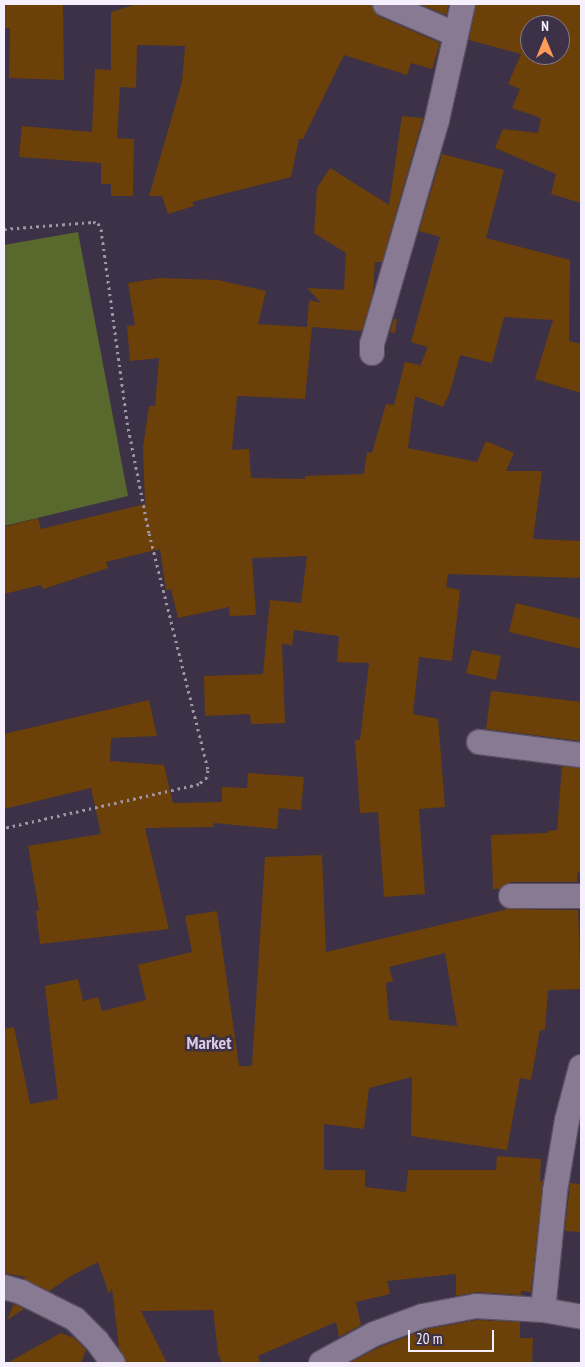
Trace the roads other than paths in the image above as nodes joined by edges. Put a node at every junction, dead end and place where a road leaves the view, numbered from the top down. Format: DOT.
graph roads {
  1 [pos="385,4"];
  2 [pos="463,4"];
  3 [pos="455,34"];
  4 [pos="372,353"];
  5 [pos="479,742"];
  6 [pos="581,756"];
  7 [pos="511,896"];
  8 [pos="581,896"];
  9 [pos="581,1067"];
  10 [pos="4,1287"];
  11 [pos="543,1310"];
  12 [pos="581,1317"];
  13 [pos="113,1363"];
  14 [pos="321,1363"];
  1 -- 3 [label="street"];
  2 -- 3 [label="street"];
  3 -- 4 [label="street"];
  5 -- 6 [label="street"];
  7 -- 8 [label="street"];
  9 -- 11 [label="street"];
  10 -- 13 [label="street"];
  11 -- 12 [label="street"];
  11 -- 14 [label="street"];
}
